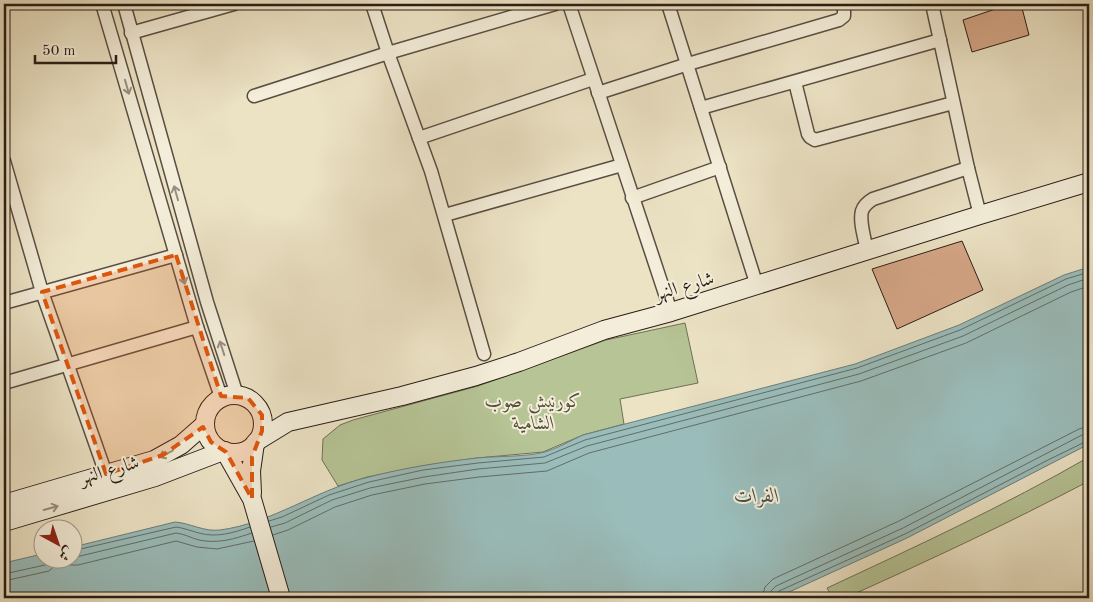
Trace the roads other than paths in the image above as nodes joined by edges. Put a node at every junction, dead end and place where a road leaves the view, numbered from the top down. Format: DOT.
graph roads {
  1 [pos="120,4"];
  2 [pos="124,4"];
  3 [pos="234,4"];
  4 [pos="372,4"];
  5 [pos="555,4"];
  6 [pos="568,4"];
  7 [pos="668,4"];
  8 [pos="844,4"];
  9 [pos="932,4"];
  10 [pos="100,5"];
  11 [pos="131,32"];
  12 [pos="940,40"];
  13 [pos="388,53"];
  14 [pos="688,64"];
  15 [pos="594,79"];
  16 [pos="794,82"];
  17 [pos="598,93"];
  18 [pos="254,96"];
  19 [pos="953,104"];
  20 [pos="701,108"];
  21 [pos="419,138"];
  22 [pos="4,161"];
  23 [pos="622,165"];
  24 [pos="720,167"];
  25 [pos="968,168"];
  26 [pos="1089,182"];
  27 [pos="632,198"];
  28 [pos="445,215"];
  29 [pos="980,215"];
  30 [pos="867,251"];
  31 [pos="176,255"];
  32 [pos="757,286"];
  33 [pos="42,292"];
  34 [pos="4,302"];
  35 [pos="671,312"];
  36 [pos="197,327"];
  37 [pos="484,354"];
  38 [pos="68,365"];
  39 [pos="4,384"];
  40 [pos="229,396"];
  41 [pos="256,405"];
  42 [pos="288,422"];
  43 [pos="205,424"];
  44 [pos="256,442"];
  45 [pos="224,451"];
  46 [pos="106,474"];
  47 [pos="252,498"];
  48 [pos="4,504"];
  49 [pos="4,522"];
  50 [pos="281,598"];
  1 -- 10 [label="street"];
  2 -- 11 [label="street"];
  3 -- 11 [label="street"];
  4 -- 13 [label="street"];
  5 -- 13 [label="street"];
  6 -- 15 [label="street"];
  7 -- 14 [label="street"];
  8 -- 14 [label="street"];
  9 -- 12 [label="street"];
  10 -- 31 [label="street, one-way"];
  40 -- 11 [label="street, one-way"];
  12 -- 16 [label="street"];
  12 -- 19 [label="street"];
  13 -- 18 [label="street"];
  13 -- 21 [label="street"];
  14 -- 17 [label="street"];
  14 -- 20 [label="street"];
  15 -- 17 [label="street"];
  15 -- 21 [label="street"];
  16 -- 19 [label="street"];
  16 -- 20 [label="street"];
  17 -- 23 [label="street"];
  19 -- 25 [label="street"];
  20 -- 24 [label="street"];
  21 -- 28 [label="street"];
  22 -- 33 [label="street"];
  23 -- 27 [label="street"];
  23 -- 28 [label="street"];
  24 -- 27 [label="street"];
  24 -- 32 [label="street"];
  25 -- 29 [label="street"];
  25 -- 30 [label="street"];
  26 -- 29 [label="main road, شارع النهر"];
  27 -- 35 [label="street"];
  28 -- 37 [label="street"];
  29 -- 30 [label="main road, شارع النهر"];
  30 -- 32 [label="main road, شارع النهر"];
  31 -- 33 [label="street"];
  31 -- 36 [label="street, one-way"];
  32 -- 35 [label="main road, شارع النهر"];
  33 -- 34 [label="street"];
  33 -- 38 [label="street"];
  35 -- 42 [label="main road, شارع النهر"];
  36 -- 38 [label="street"];
  36 -- 40 [label="street"];
  38 -- 39 [label="street"];
  38 -- 46 [label="street"];
  40 -- 41 [label="main road"];
  40 -- 43 [label="main road"];
  41 -- 42 [label="main road"];
  41 -- 44 [label="main road"];
  42 -- 44 [label="main road, شارع النهر"];
  43 -- 45 [label="main road"];
  43 -- 46 [label="main road, شارع النهر, one-way"];
  44 -- 45 [label="main road"];
  44 -- 47 [label="main road"];
  45 -- 47 [label="main road"];
  49 -- 45 [label="main road, شارع النهر, one-way"];
  46 -- 48 [label="main road, شارع النهر"];
  47 -- 50 [label="main road"];
}
